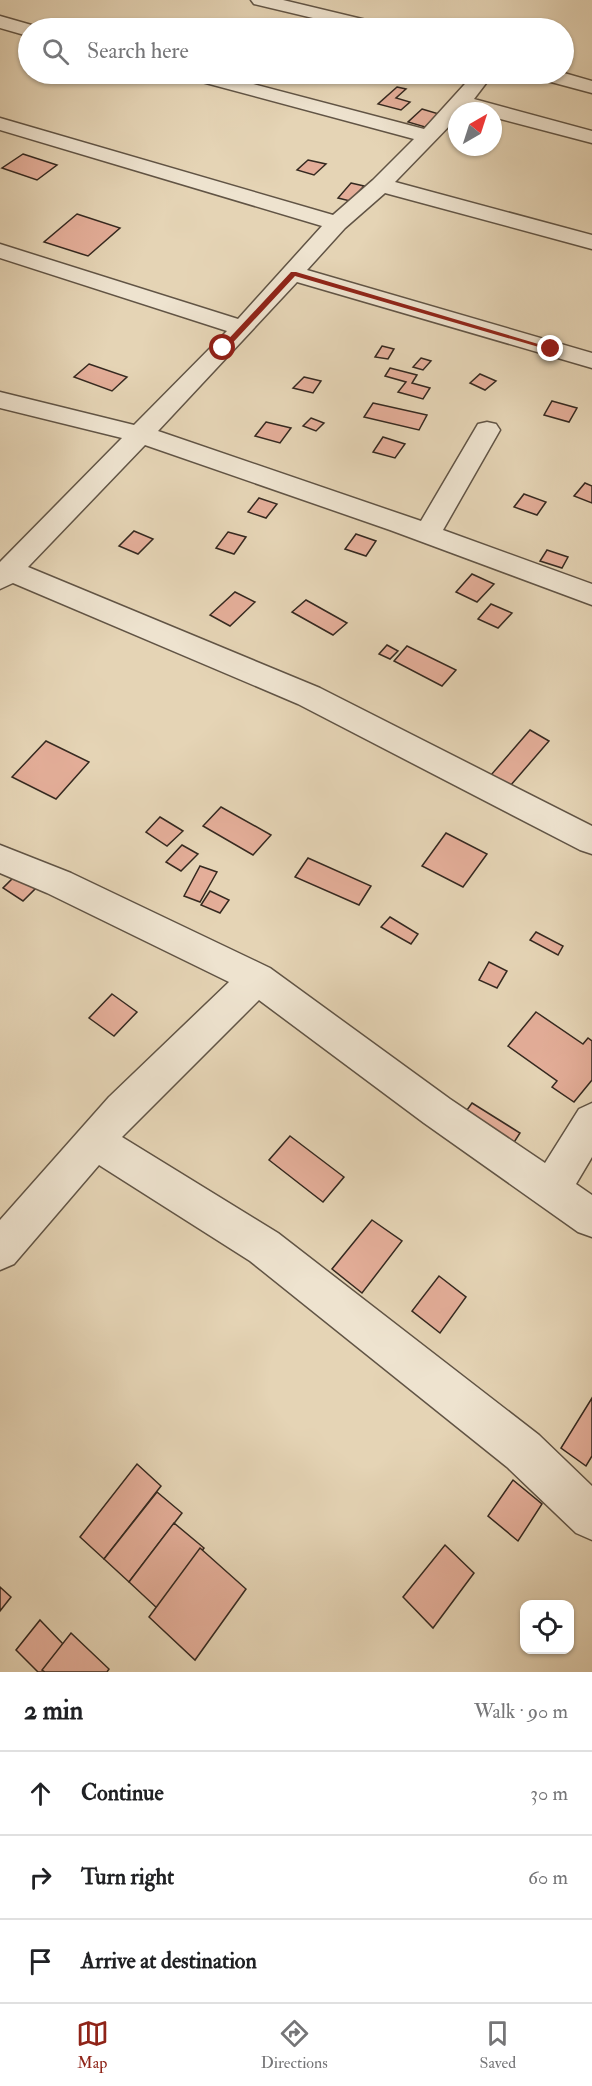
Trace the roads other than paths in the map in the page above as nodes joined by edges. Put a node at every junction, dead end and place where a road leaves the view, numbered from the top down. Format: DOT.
graph roads {
  1 [pos="260,0"];
  2 [pos="335,18"];
  3 [pos="0,22"];
  4 [pos="18,27"];
  5 [pos="574,82"];
  6 [pos="232,84"];
  7 [pos="476,84"];
  8 [pos="592,87"];
  9 [pos="461,102"];
  10 [pos="502,113"];
  11 [pos="448,115"];
  12 [pos="0,124"];
  13 [pos="427,136"];
  14 [pos="592,137"];
  15 [pos="381,185"];
  16 [pos="336,223"];
  17 [pos="592,242"];
  18 [pos="0,251"];
  19 [pos="294,274"];
  20 [pos="243,328"];
  21 [pos="592,361"];
  22 [pos="0,400"];
  23 [pos="487,430"];
  24 [pos="139,434"];
  25 [pos="427,534"];
  26 [pos="4,574"];
  27 [pos="592,595"];
  28 [pos="592,841"];
  29 [pos="0,858"];
  30 [pos="257,979"];
  31 [pos="592,1121"];
  32 [pos="95,1141"];
  33 [pos="551,1190"];
  34 [pos="592,1218"];
  35 [pos="0,1250"];
  36 [pos="592,1517"];
  1 -- 2 [label="street"];
  3 -- 4 [label="street"];
  5 -- 8 [label="street"];
  6 -- 13 [label="street"];
  7 -- 9 [label="street"];
  10 -- 14 [label="street"];
  11 -- 13 [label="street"];
  12 -- 16 [label="street"];
  13 -- 15 [label="street"];
  15 -- 16 [label="street"];
  15 -- 17 [label="street"];
  16 -- 19 [label="street"];
  18 -- 20 [label="street"];
  19 -- 20 [label="street"];
  19 -- 21 [label="street"];
  20 -- 24 [label="street"];
  22 -- 24 [label="street"];
  23 -- 25 [label="street"];
  24 -- 25 [label="street"];
  24 -- 26 [label="street"];
  25 -- 27 [label="street"];
  26 -- 28 [label="street"];
  29 -- 30 [label="street"];
  30 -- 32 [label="street"];
  30 -- 33 [label="street"];
  31 -- 33 [label="street"];
  32 -- 35 [label="street"];
  32 -- 36 [label="street"];
  33 -- 34 [label="street"];
}
